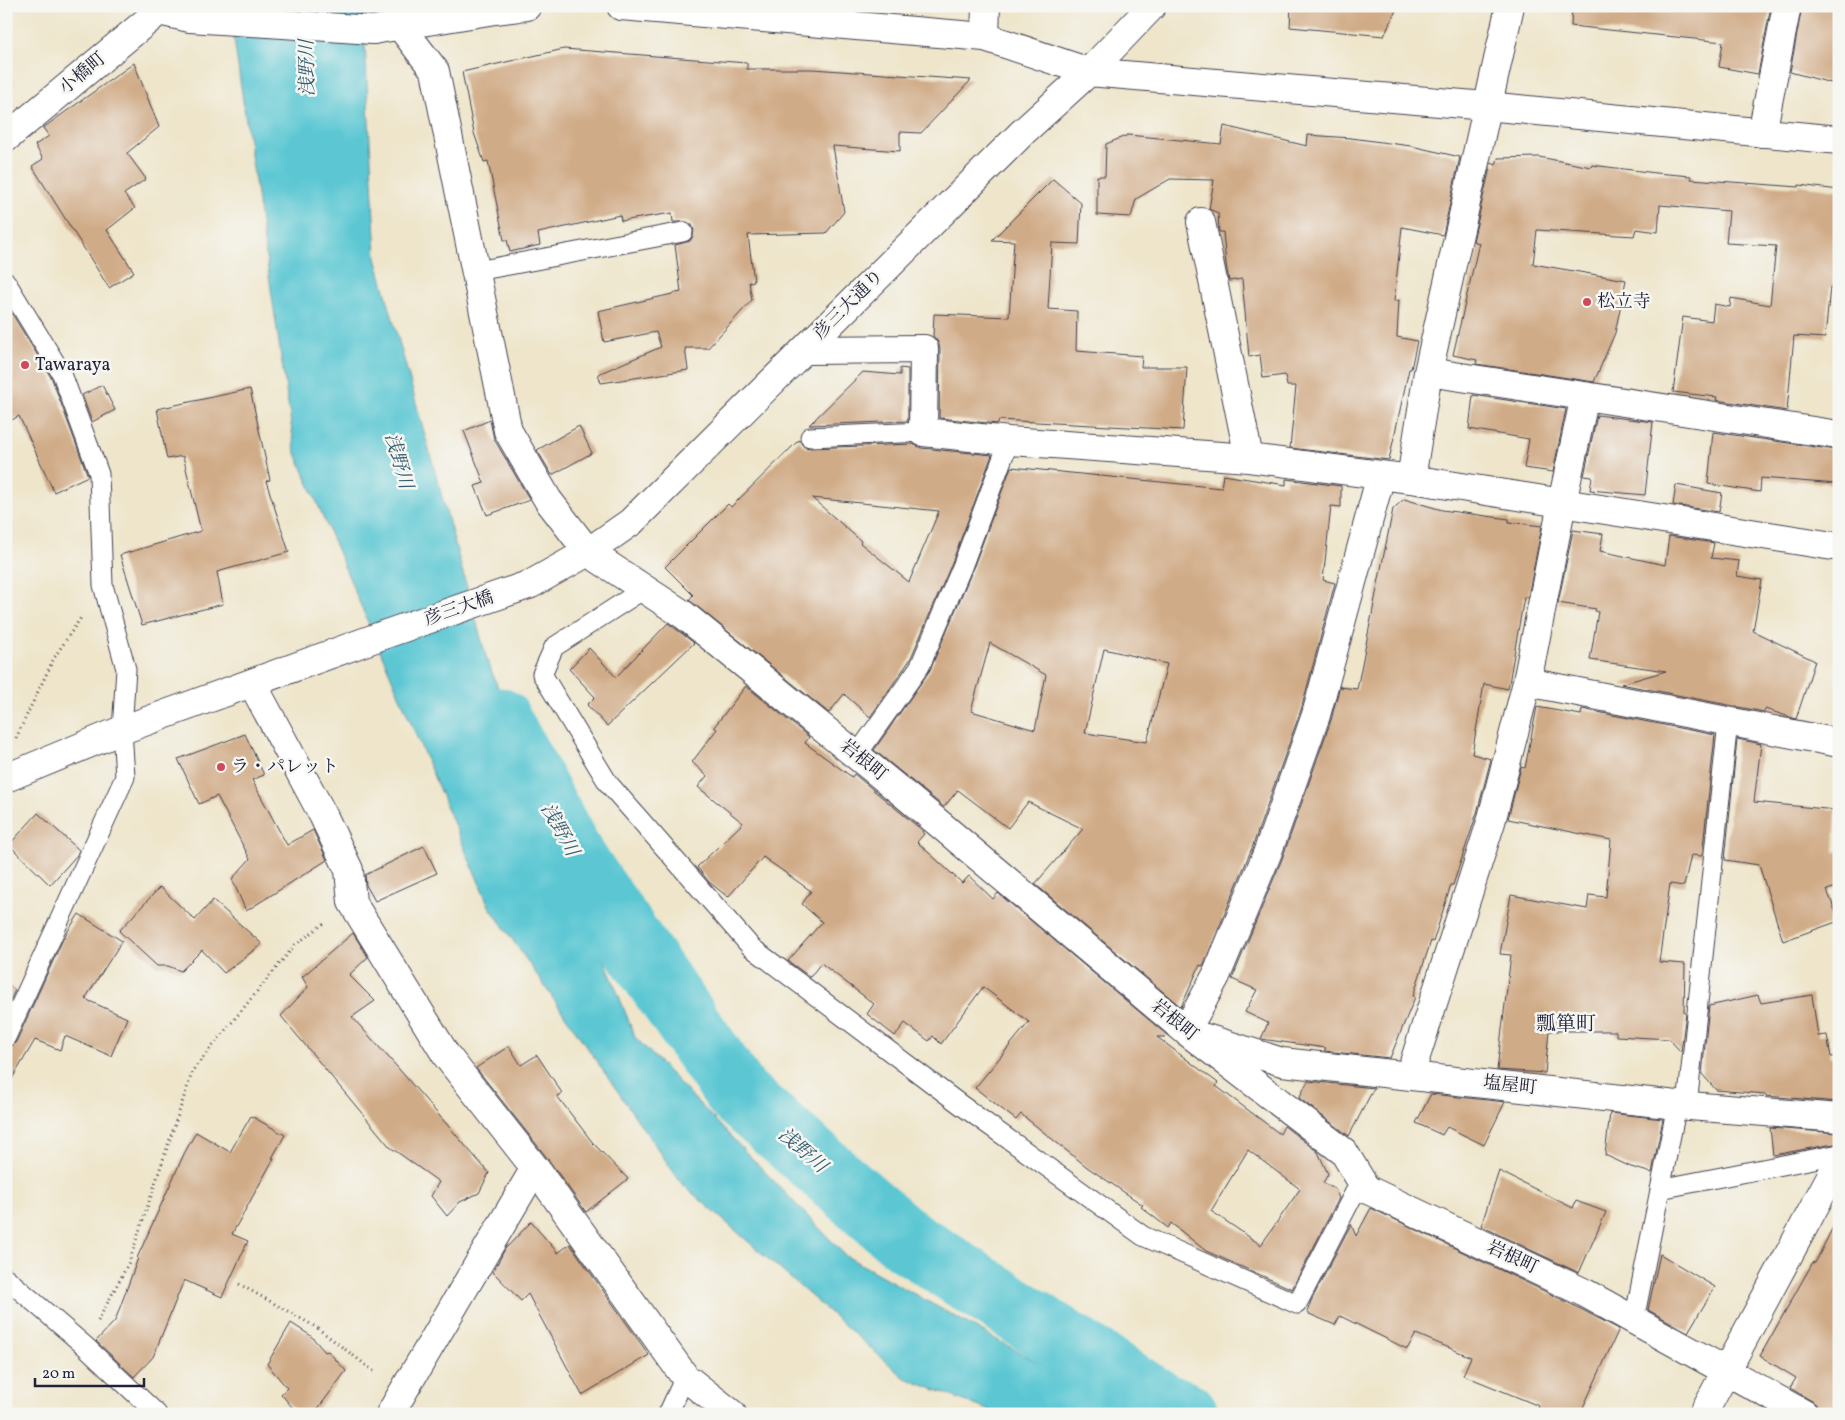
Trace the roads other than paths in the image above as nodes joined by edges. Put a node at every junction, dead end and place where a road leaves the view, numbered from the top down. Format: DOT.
graph roads {
  1 [pos="527,6"];
  2 [pos="621,6"];
  3 [pos="986,6"];
  4 [pos="1152,6"];
  5 [pos="1510,6"];
  6 [pos="1787,6"];
  7 [pos="495,8"];
  8 [pos="155,9"];
  9 [pos="401,27"];
  10 [pos="985,38"];
  11 [pos="1089,72"];
  12 [pos="1486,106"];
  13 [pos="1762,133"];
  14 [pos="6,138"];
  15 [pos="1839,140"];
  16 [pos="1202,222"];
  17 [pos="683,232"];
  18 [pos="476,271"];
  19 [pos="6,282"];
  20 [pos="804,350"];
  21 [pos="1428,372"];
  22 [pos="1585,396"];
  23 [pos="923,432"];
  24 [pos="1839,434"];
  25 [pos="810,437"];
  26 [pos="1009,441"];
  27 [pos="1249,458"];
  28 [pos="1381,476"];
  29 [pos="1410,479"];
  30 [pos="1562,503"];
  31 [pos="1839,547"];
  32 [pos="588,552"];
  33 [pos="531,584"];
  34 [pos="644,589"];
  35 [pos="1527,682"];
  36 [pos="252,683"];
  37 [pos="1728,722"];
  38 [pos="122,730"];
  39 [pos="1839,743"];
  40 [pos="856,756"];
  41 [pos="6,778"];
  42 [pos="1186,1032"];
  43 [pos="6,1036"];
  44 [pos="1410,1075"];
  45 [pos="1682,1105"];
  46 [pos="1839,1118"];
  47 [pos="1839,1154"];
  48 [pos="1839,1164"];
  49 [pos="535,1168"];
  50 [pos="1361,1180"];
  51 [pos="1660,1189"];
  52 [pos="6,1278"];
  53 [pos="1634,1320"];
  54 [pos="1726,1372"];
  55 [pos="686,1377"];
  56 [pos="396,1403"];
  57 [pos="157,1414"];
  58 [pos="668,1414"];
  59 [pos="732,1414"];
  60 [pos="1703,1414"];
  61 [pos="1804,1414"];
  1 -- 7 [label="street"];
  2 -- 10 [label="street"];
  3 -- 10 [label="street"];
  4 -- 11 [label="street, 彦三大通り"];
  5 -- 12 [label="street"];
  6 -- 13 [label="street"];
  7 -- 9 [label="street"];
  8 -- 9 [label="street"];
  8 -- 14 [label="street, 小橋町"];
  9 -- 18 [label="street, 岩根町"];
  10 -- 11 [label="street"];
  11 -- 12 [label="street"];
  11 -- 20 [label="street, 彦三大通り"];
  12 -- 13 [label="street"];
  12 -- 21 [label="street"];
  13 -- 15 [label="street"];
  16 -- 27 [label="street"];
  17 -- 18 [label="lane"];
  18 -- 32 [label="street, 岩根町"];
  19 -- 38 [label="lane"];
  20 -- 23 [label="street"];
  20 -- 32 [label="street, 彦三大通り"];
  21 -- 22 [label="street"];
  21 -- 29 [label="street"];
  22 -- 24 [label="street"];
  22 -- 30 [label="street"];
  23 -- 25 [label="lane"];
  23 -- 26 [label="street"];
  26 -- 27 [label="street"];
  26 -- 40 [label="lane"];
  27 -- 28 [label="street"];
  28 -- 29 [label="street"];
  28 -- 42 [label="street"];
  29 -- 30 [label="street"];
  30 -- 31 [label="street"];
  30 -- 35 [label="street"];
  32 -- 33 [label="street, 彦三大通り"];
  32 -- 34 [label="street, 岩根町"];
  33 -- 36 [label="street, 彦三大橋"];
  34 -- 40 [label="street, 岩根町"];
  34 -- 50 [label="lane"];
  35 -- 37 [label="street"];
  35 -- 44 [label="street"];
  36 -- 38 [label="street, 彦三大橋"];
  36 -- 49 [label="street"];
  37 -- 39 [label="street"];
  37 -- 45 [label="lane"];
  38 -- 41 [label="street, 彦三大橋"];
  38 -- 43 [label="lane"];
  40 -- 42 [label="street, 岩根町"];
  42 -- 44 [label="street, 塩屋町"];
  42 -- 50 [label="street, 岩根町"];
  44 -- 45 [label="street, 塩屋町"];
  45 -- 46 [label="street, 塩屋町"];
  45 -- 51 [label="lane"];
  47 -- 51 [label="lane"];
  48 -- 54 [label="street"];
  49 -- 55 [label="street"];
  49 -- 56 [label="street"];
  50 -- 53 [label="street, 岩根町"];
  51 -- 53 [label="lane"];
  52 -- 57 [label="lane"];
  53 -- 54 [label="street, 岩根町"];
  54 -- 60 [label="street"];
  54 -- 61 [label="street, 岩根町"];
  55 -- 58 [label="lane"];
  55 -- 59 [label="street"];
}
